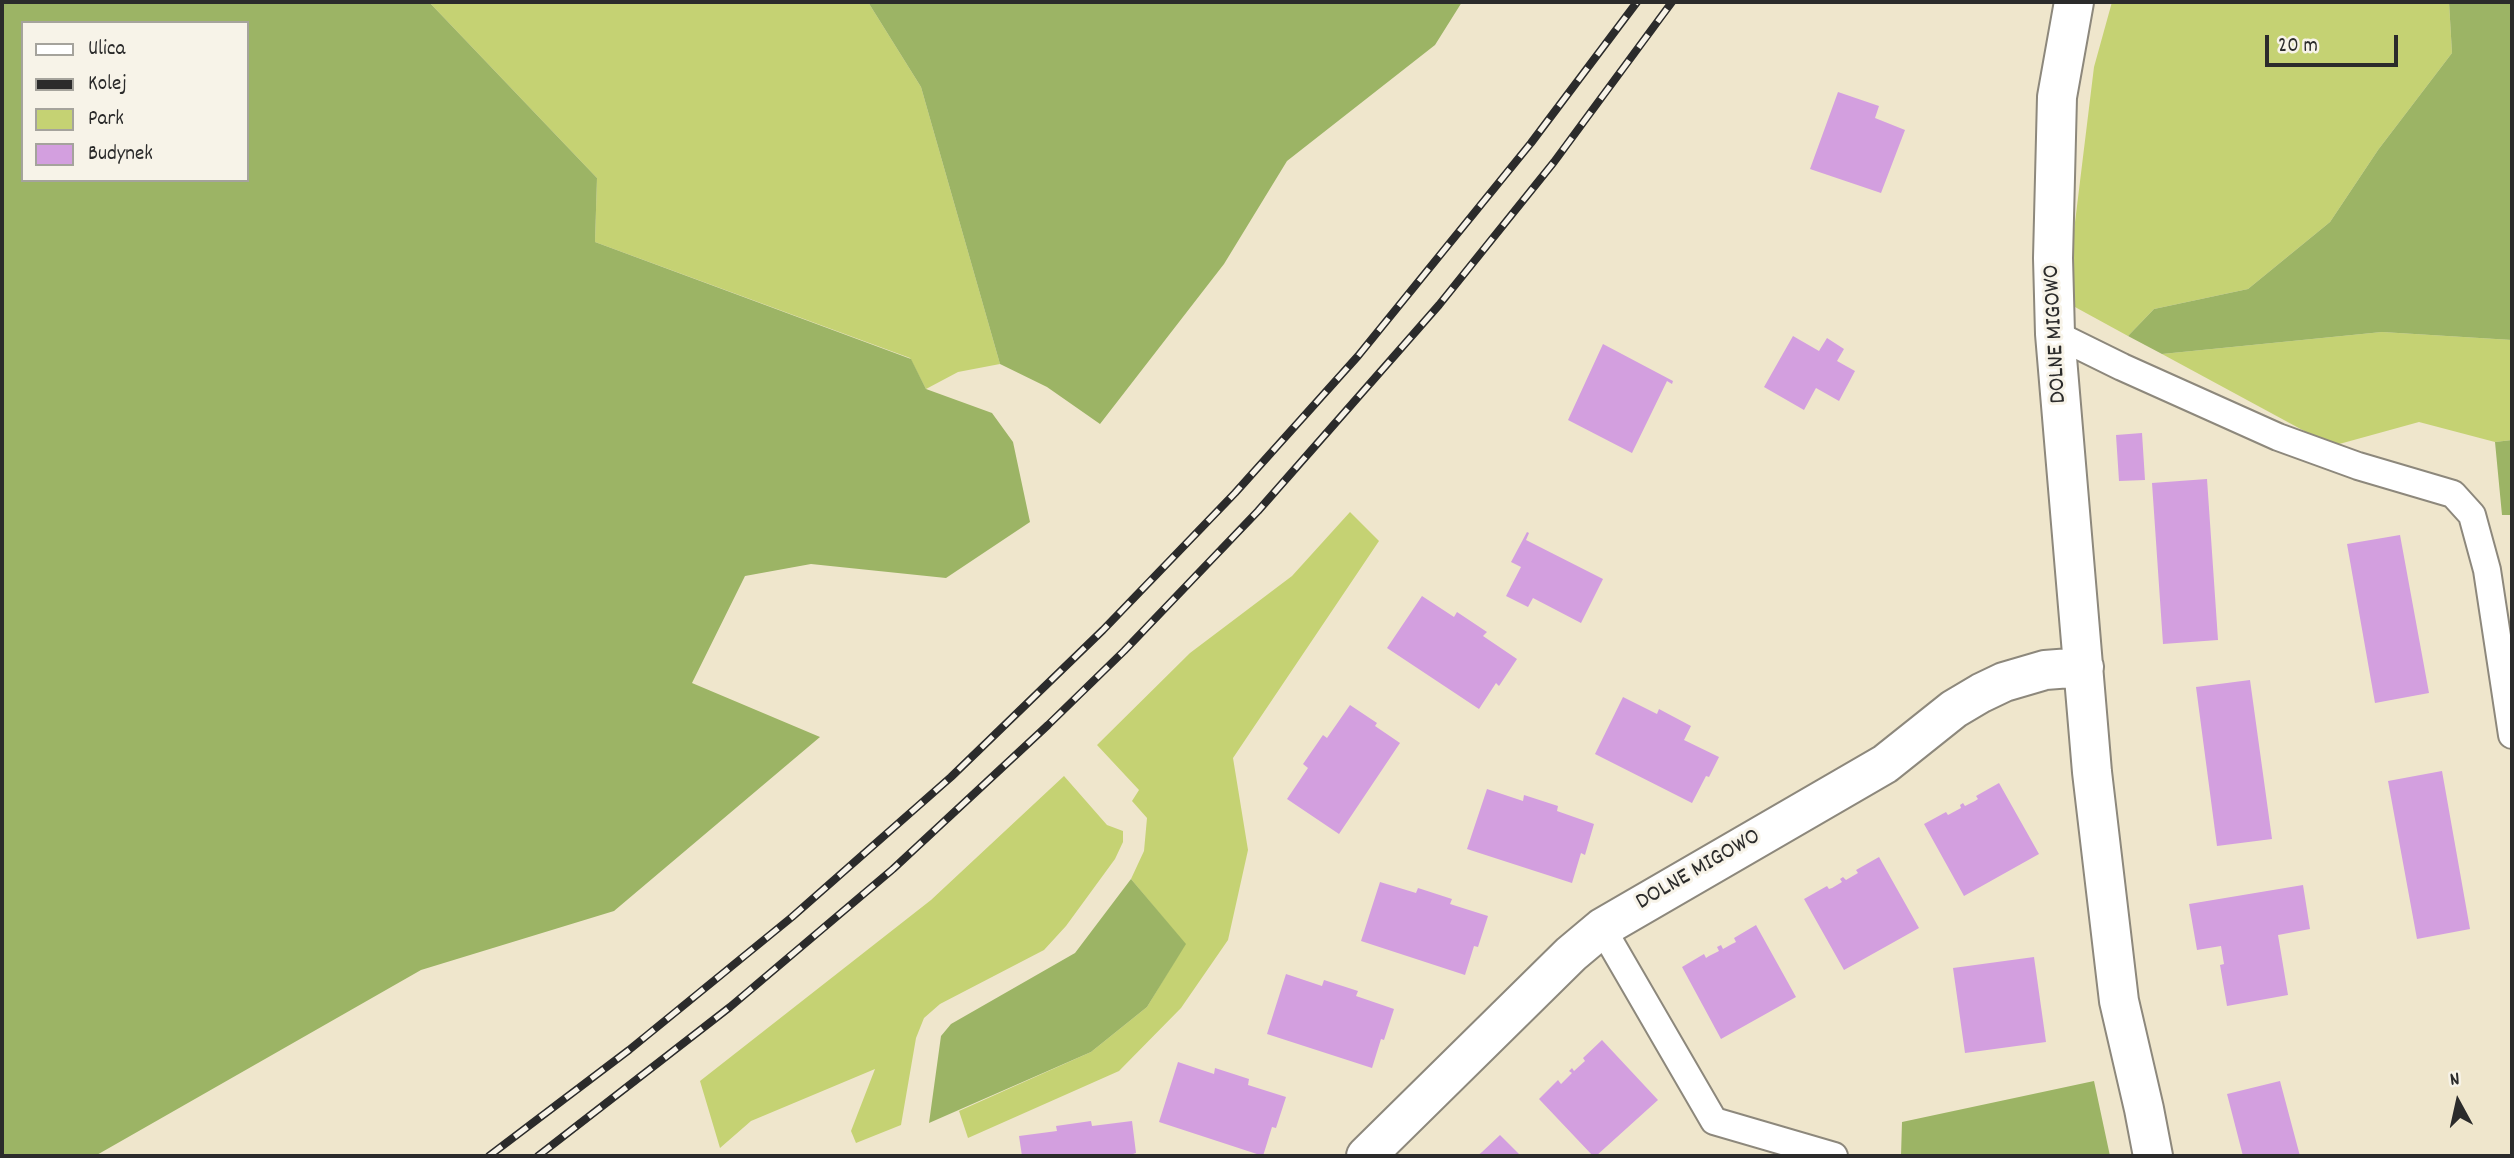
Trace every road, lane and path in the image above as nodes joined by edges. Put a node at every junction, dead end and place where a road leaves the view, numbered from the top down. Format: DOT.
graph roads {
  1 [pos="2074,2"];
  2 [pos="2055,334"];
  3 [pos="2084,667"];
  4 [pos="2512,735"];
  5 [pos="1602,928"];
  6 [pos="1366,1156"];
  7 [pos="1834,1156"];
  8 [pos="2153,1156"];
  1 -- 2 [label="street, DOLNE MIGOWO"];
  2 -- 3 [label="street, DOLNE MIGOWO"];
  2 -- 4 [label="lane"];
  3 -- 5 [label="street, DOLNE MIGOWO"];
  3 -- 8 [label="street, DOLNE MIGOWO"];
  5 -- 6 [label="street, DOLNE MIGOWO"];
  5 -- 7 [label="lane"];
}
